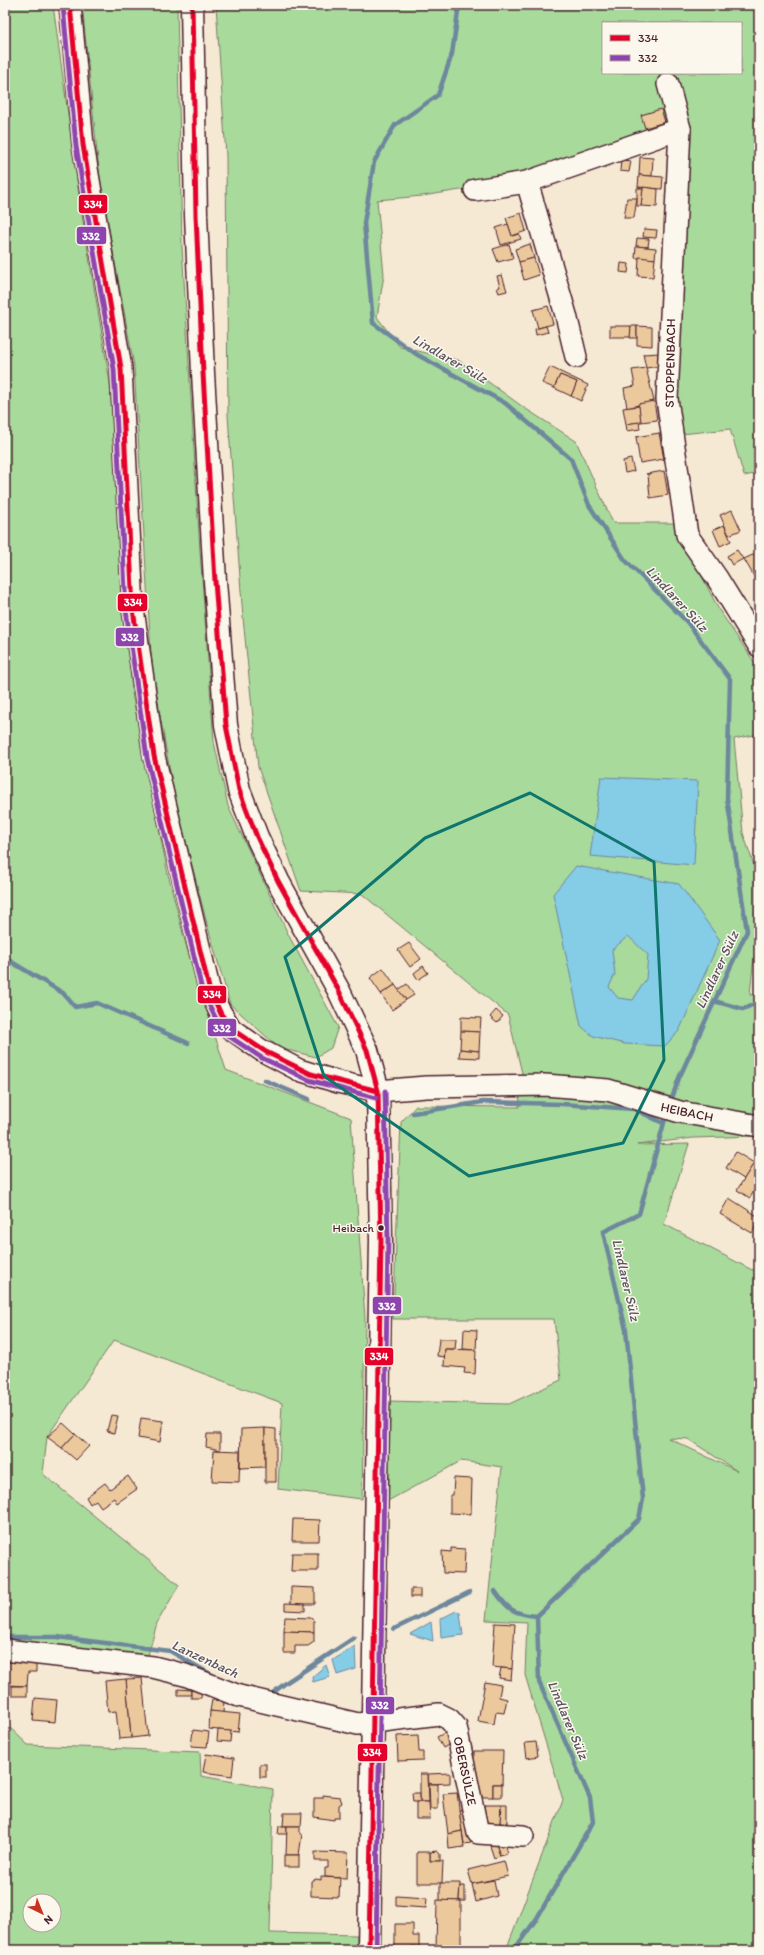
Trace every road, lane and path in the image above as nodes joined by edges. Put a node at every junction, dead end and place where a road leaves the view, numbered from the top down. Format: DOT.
graph roads {
  1 [pos="70,5"];
  2 [pos="192,5"];
  3 [pos="668,84"];
  4 [pos="680,129"];
  5 [pos="527,182"];
  6 [pos="475,190"];
  7 [pos="576,357"];
  8 [pos="759,646"];
  9 [pos="378,1091"];
  10 [pos="759,1126"];
  11 [pos="5,1650"];
  12 [pos="373,1723"];
  13 [pos="522,1836"];
  14 [pos="369,1950"];
  1 -- 9 [label="street, HEIBACH"];
  2 -- 9 [label="main road"];
  3 -- 4 [label="street, STOPPENBACH"];
  4 -- 5 [label="street"];
  4 -- 8 [label="street, STOPPENBACH"];
  5 -- 6 [label="street"];
  5 -- 7 [label="street"];
  9 -- 10 [label="street, HEIBACH"];
  9 -- 12 [label="main road"];
  11 -- 12 [label="street"];
  12 -- 13 [label="street, OBERSÜLZE"];
  12 -- 14 [label="main road"];
}
